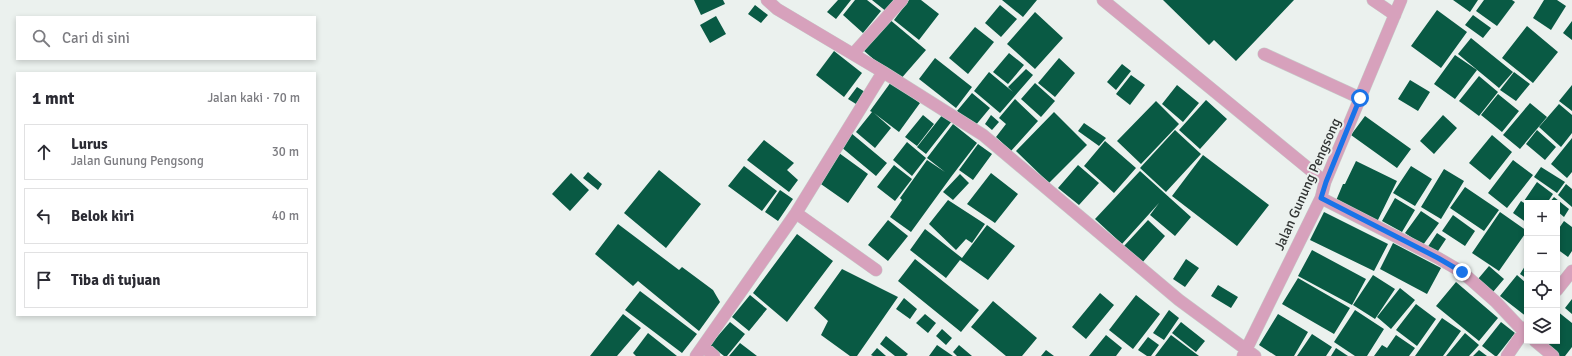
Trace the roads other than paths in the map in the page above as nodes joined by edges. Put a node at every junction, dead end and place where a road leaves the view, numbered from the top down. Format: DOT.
graph roads {
  1 [pos="766,0"];
  2 [pos="902,0"];
  3 [pos="1103,0"];
  4 [pos="1373,0"];
  5 [pos="1401,0"];
  6 [pos="1396,15"];
  7 [pos="853,54"];
  8 [pos="1264,54"];
  9 [pos="883,72"];
  10 [pos="1360,98"];
  11 [pos="1326,182"];
  12 [pos="1321,198"];
  13 [pos="796,213"];
  14 [pos="876,270"];
  15 [pos="1572,271"];
  16 [pos="1560,286"];
  17 [pos="1524,329"];
  18 [pos="1524,334"];
  19 [pos="1539,344"];
  20 [pos="699,351"];
  21 [pos="1248,354"];
  22 [pos="714,356"];
  23 [pos="1507,356"];
  24 [pos="1553,356"];
  1 -- 7 [label="street"];
  2 -- 7 [label="street"];
  3 -- 11 [label="street"];
  4 -- 6 [label="street"];
  5 -- 6 [label="street, Jalan Gunung Pengsong"];
  6 -- 10 [label="street, Jalan Gunung Pengsong"];
  7 -- 9 [label="street"];
  8 -- 10 [label="street"];
  9 -- 13 [label="street"];
  9 -- 21 [label="street"];
  10 -- 11 [label="street, Jalan Gunung Pengsong"];
  11 -- 12 [label="street, Jalan Gunung Pengsong"];
  12 -- 17 [label="street"];
  12 -- 21 [label="street, Jalan Gunung Pengsong"];
  13 -- 14 [label="street"];
  13 -- 20 [label="street"];
  15 -- 16 [label="street"];
  18 -- 23 [label="street"];
  19 -- 24 [label="street"];
  20 -- 22 [label="street"];
}
